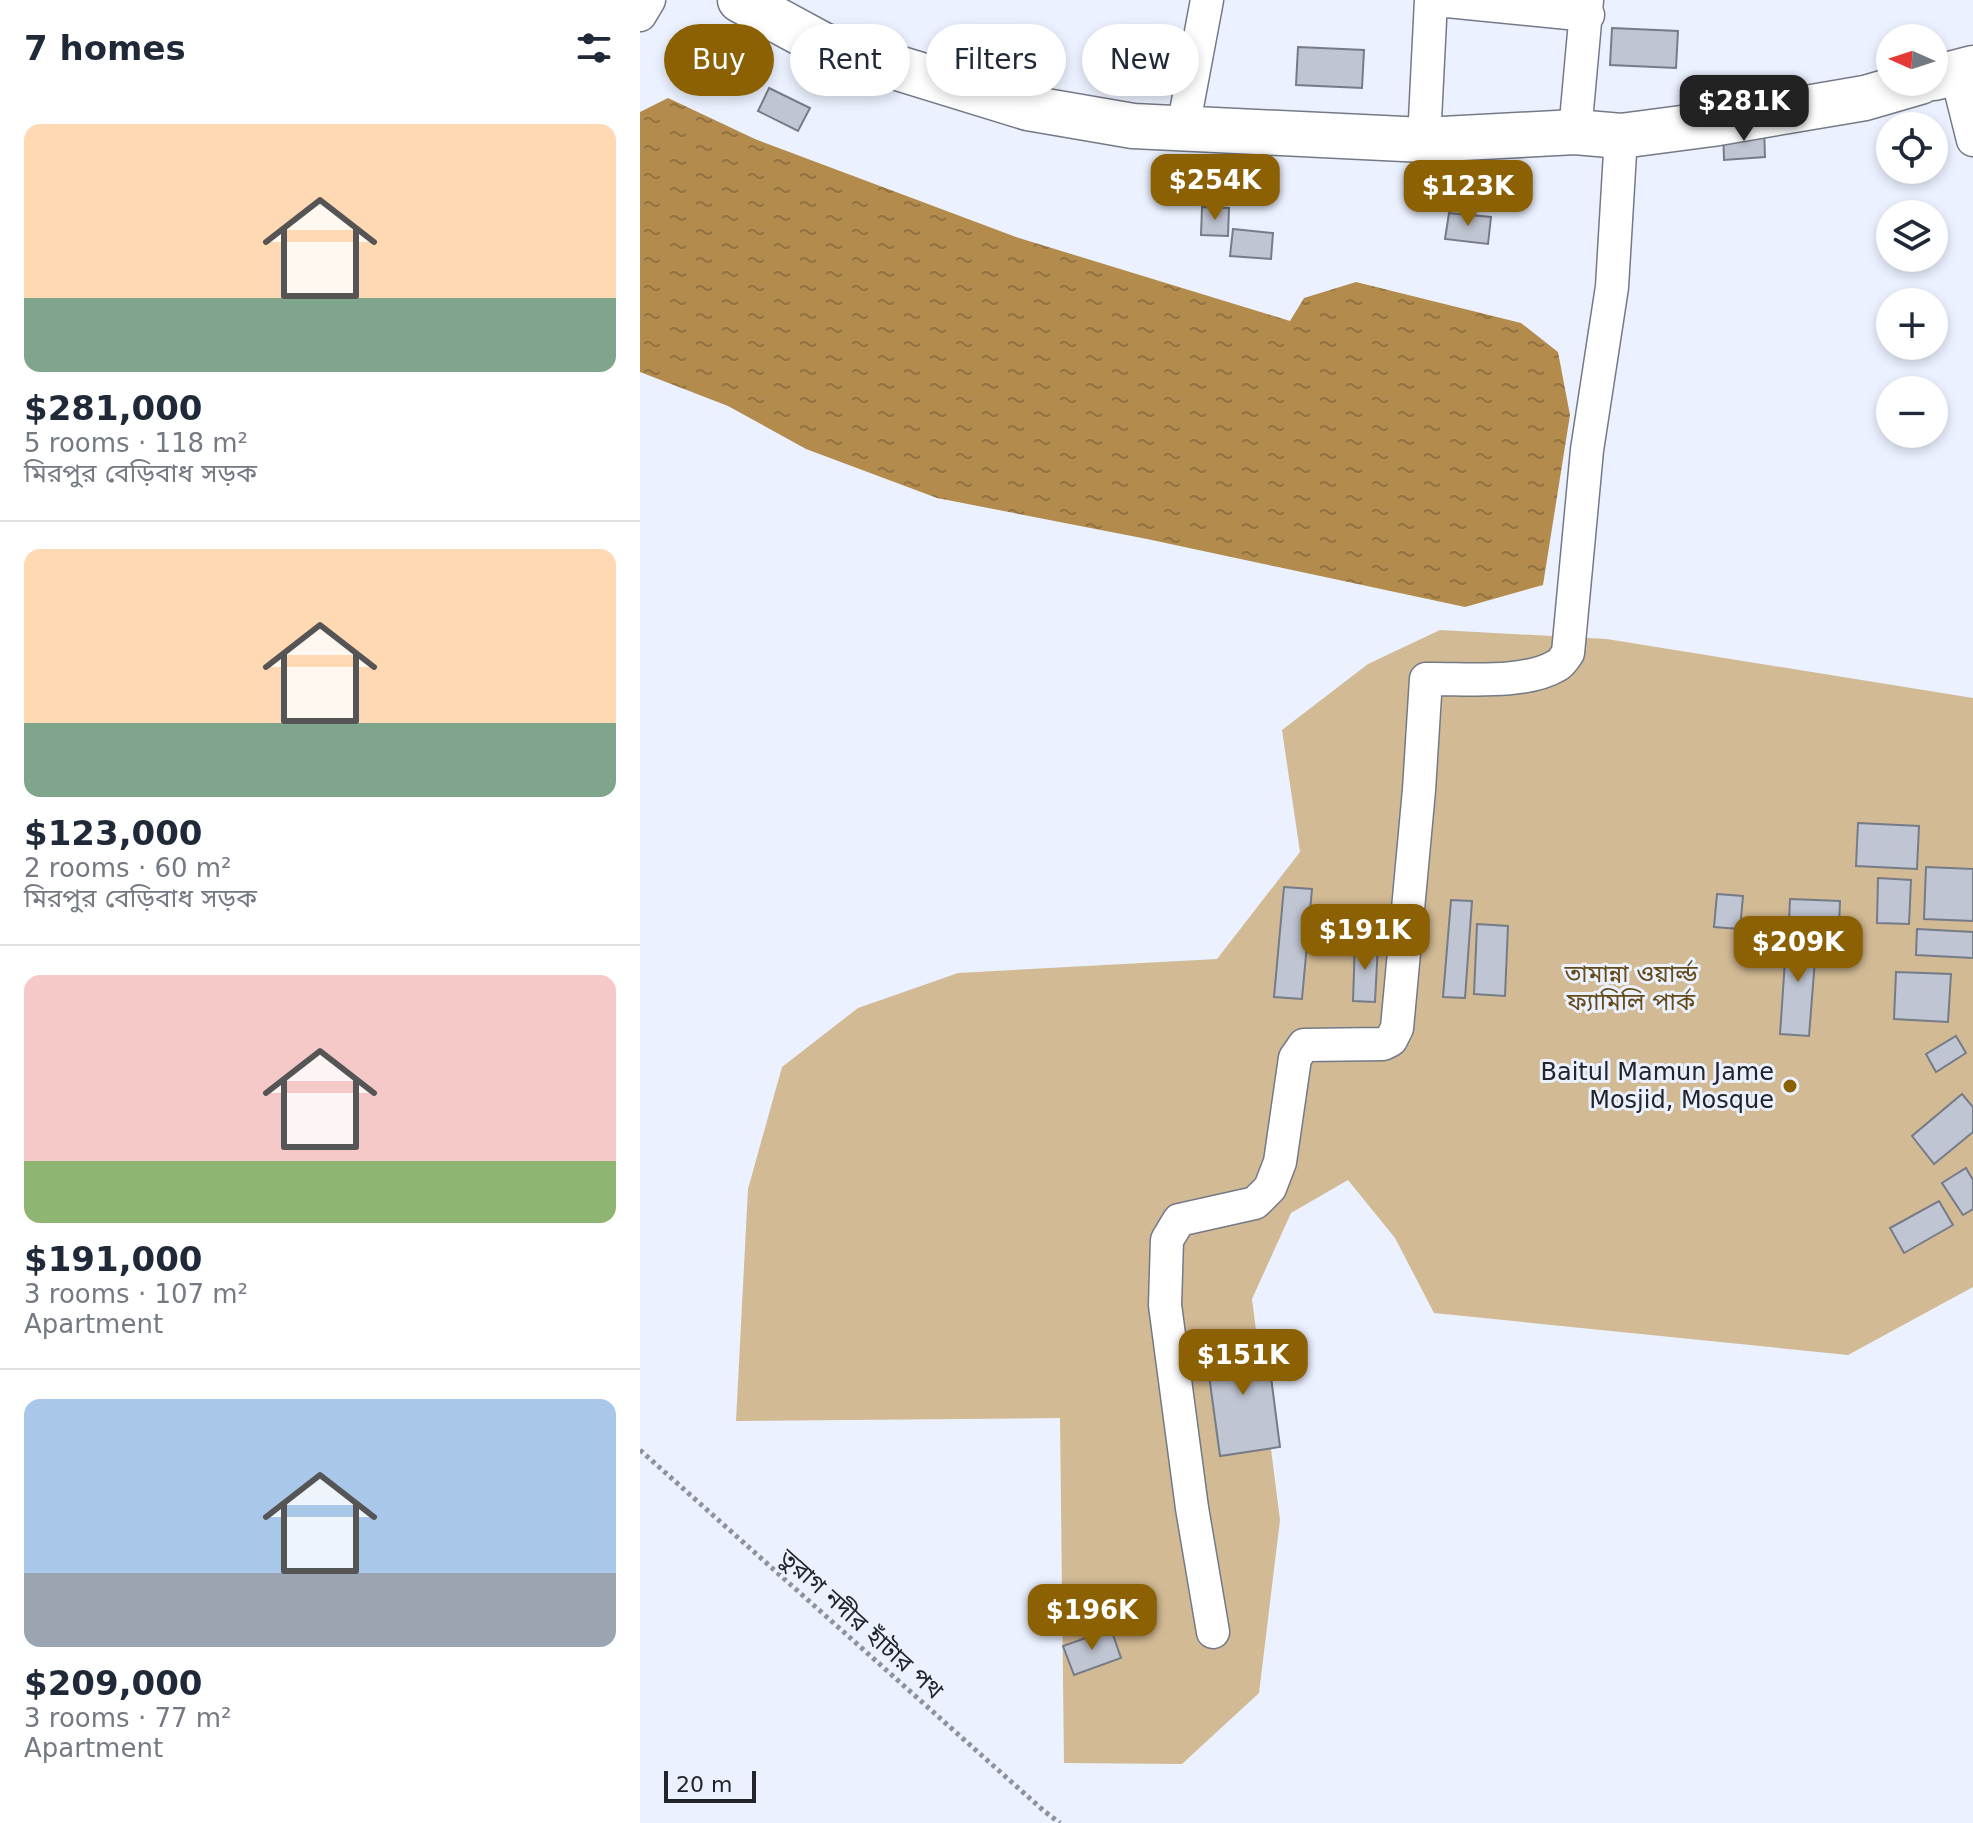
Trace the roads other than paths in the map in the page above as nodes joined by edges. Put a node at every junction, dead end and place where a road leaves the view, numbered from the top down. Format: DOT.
graph roads {
  1 [pos="649,0"];
  2 [pos="740,0"];
  3 [pos="1207,0"];
  4 [pos="1434,0"];
  5 [pos="1588,7"];
  6 [pos="640,15"];
  7 [pos="1948,80"];
  8 [pos="1876,95"];
  9 [pos="1183,128"];
  10 [pos="1575,132"];
  11 [pos="1621,136"];
  12 [pos="1424,140"];
  13 [pos="1973,140"];
  14 [pos="1213,1632"];
  1 -- 6 [label="street"];
  2 -- 9 [label="highway"];
  3 -- 9 [label="street"];
  4 -- 5 [label="street"];
  4 -- 12 [label="street"];
  5 -- 10 [label="street"];
  7 -- 13 [label="street"];
  8 -- 11 [label="highway"];
  9 -- 12 [label="highway"];
  10 -- 11 [label="highway"];
  10 -- 12 [label="highway"];
  11 -- 14 [label="street"];
}
